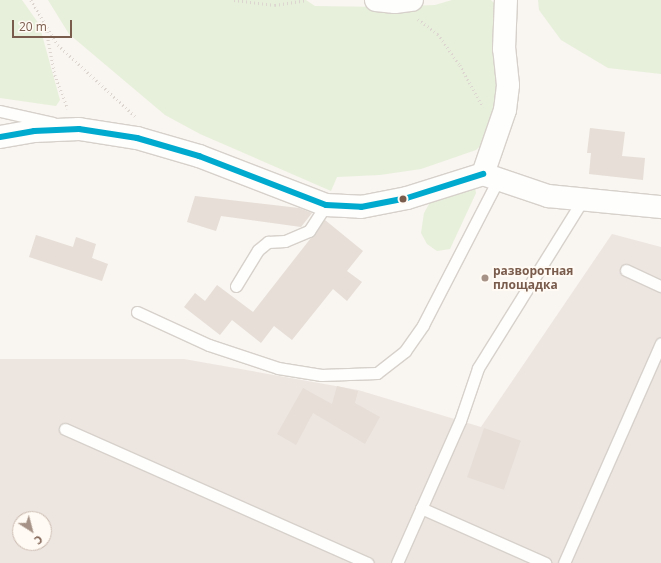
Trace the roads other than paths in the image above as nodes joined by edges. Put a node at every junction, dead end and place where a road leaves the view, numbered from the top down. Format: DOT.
graph roads {
  1 [pos="505,0"];
  2 [pos="0,111"];
  3 [pos="79,129"];
  4 [pos="0,137"];
  5 [pos="490,177"];
  6 [pos="582,201"];
  7 [pos="326,205"];
  8 [pos="661,207"];
  9 [pos="626,270"];
  10 [pos="236,286"];
  11 [pos="661,286"];
  12 [pos="137,312"];
  13 [pos="661,343"];
  14 [pos="65,429"];
  15 [pos="421,508"];
  16 [pos="368,563"];
  17 [pos="397,563"];
  18 [pos="545,563"];
  19 [pos="564,563"];
  1 -- 5 [label="street"];
  2 -- 3 [label="lane"];
  3 -- 4 [label="street"];
  3 -- 7 [label="street"];
  5 -- 6 [label="street"];
  5 -- 7 [label="street"];
  5 -- 12 [label="lane"];
  6 -- 8 [label="street"];
  6 -- 15 [label="lane"];
  7 -- 10 [label="lane"];
  9 -- 11 [label="lane"];
  13 -- 19 [label="lane"];
  14 -- 16 [label="lane"];
  15 -- 17 [label="lane"];
  15 -- 18 [label="lane"];
}
